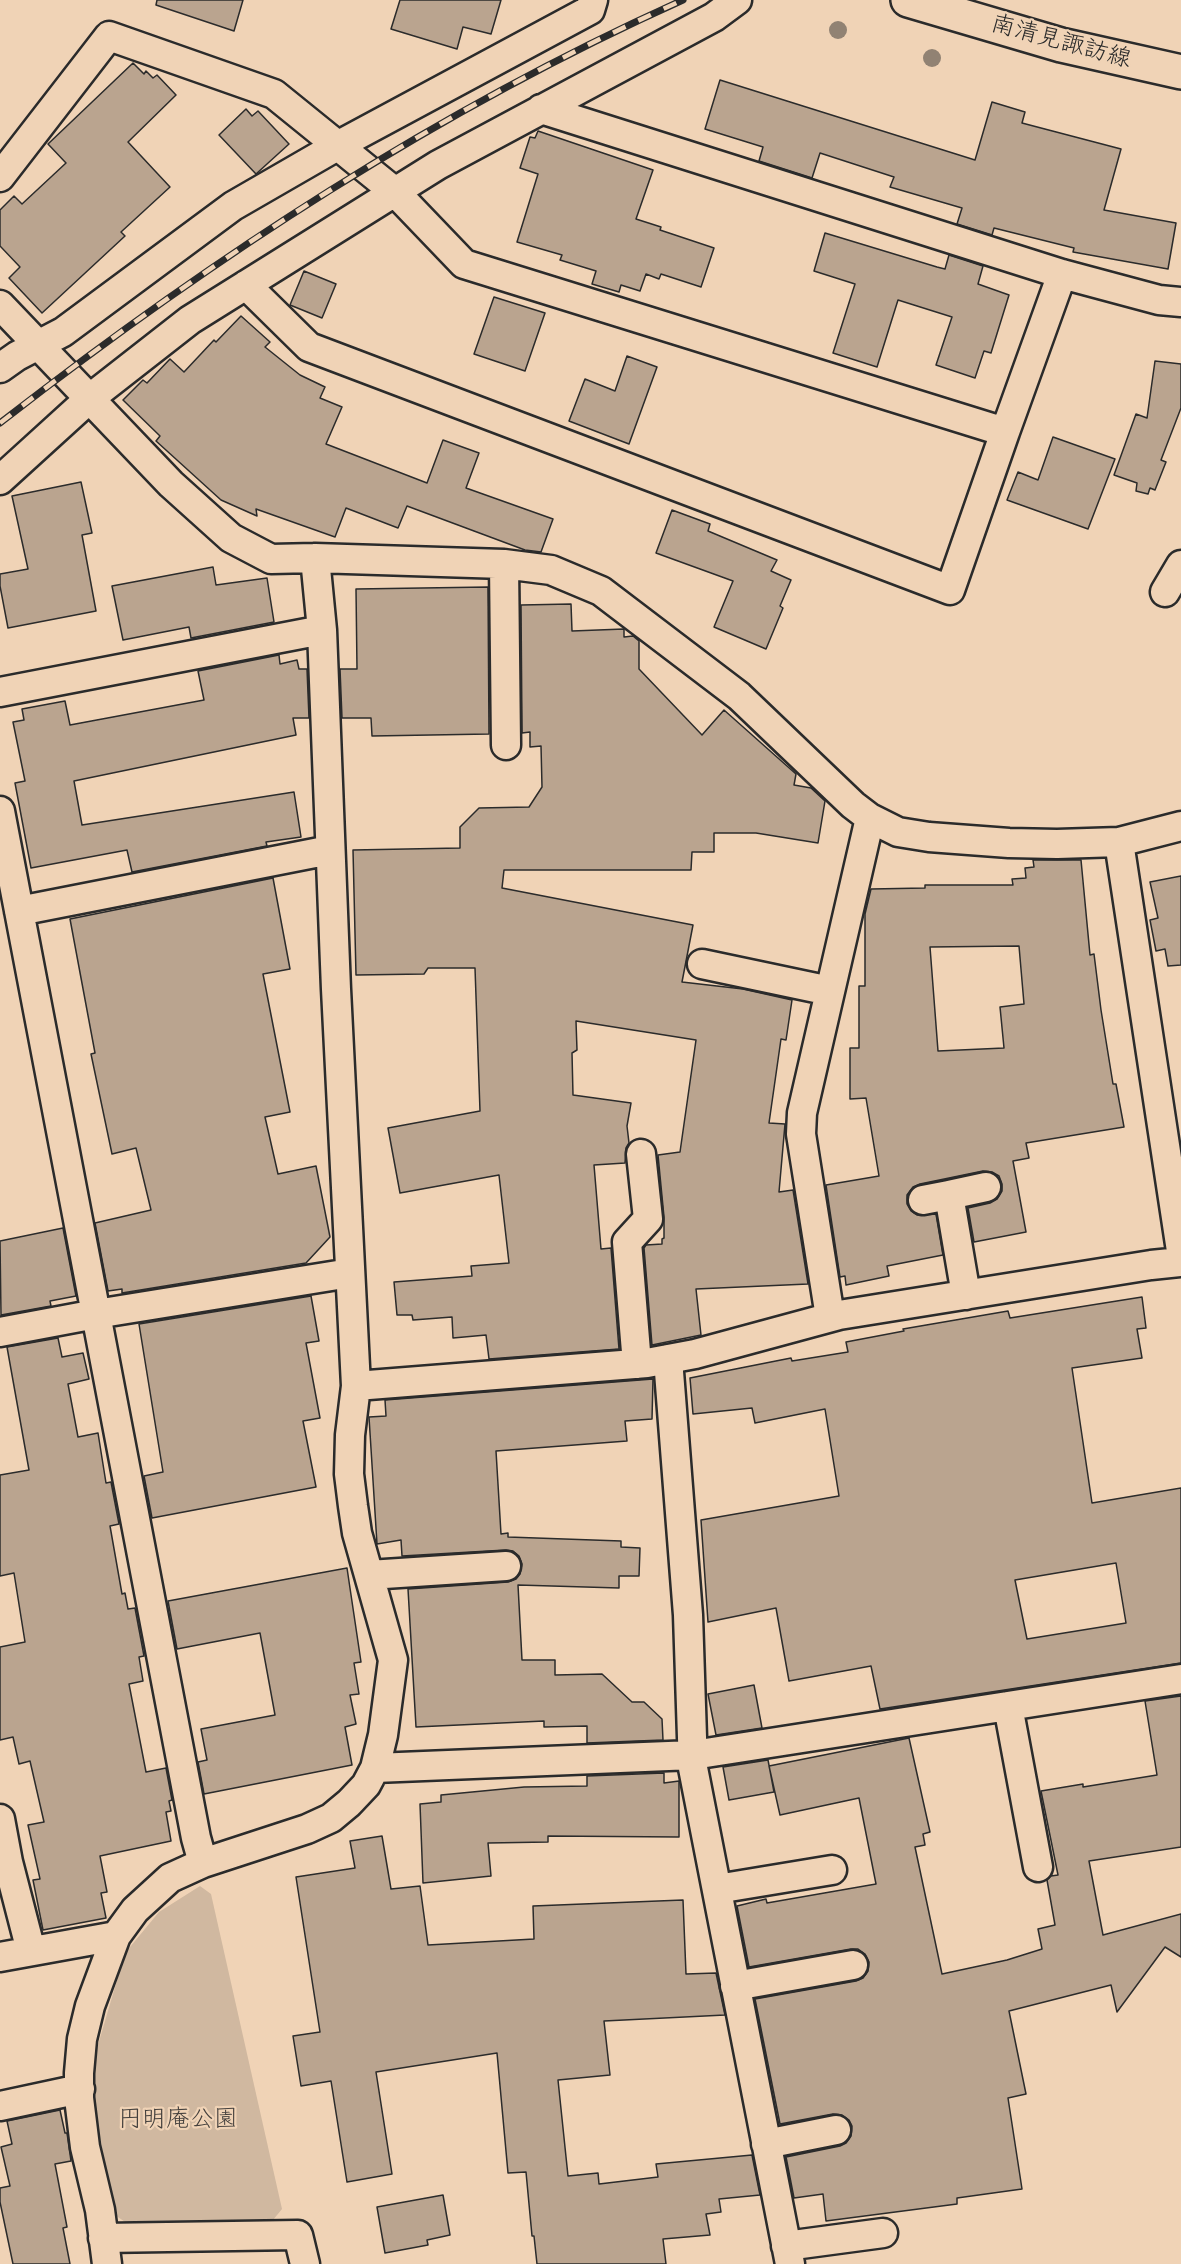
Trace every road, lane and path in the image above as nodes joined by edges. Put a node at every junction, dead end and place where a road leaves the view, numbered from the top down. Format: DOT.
graph roads {
  1 [pos="593,0"];
  2 [pos="737,0"];
  3 [pos="908,0"];
  4 [pos="1181,72"];
  5 [pos="541,109"];
  6 [pos="337,146"];
  7 [pos="0,177"];
  8 [pos="395,192"];
  9 [pos="1062,274"];
  10 [pos="246,285"];
  11 [pos="1181,302"];
  12 [pos="0,305"];
  13 [pos="39,345"];
  14 [pos="0,369"];
  15 [pos="89,399"];
  16 [pos="1005,432"];
  17 [pos="0,480"];
  18 [pos="315,558"];
  19 [pos="504,564"];
  20 [pos="1181,565"];
  21 [pos="1165,592"];
  22 [pos="322,630"];
  23 [pos="0,692"];
  24 [pos="506,745"];
  25 [pos="0,811"];
  26 [pos="870,818"];
  27 [pos="1181,826"];
  28 [pos="1119,842"];
  29 [pos="330,850"];
  30 [pos="19,911"];
  31 [pos="702,964"];
  32 [pos="830,990"];
  33 [pos="641,1154"];
  34 [pos="986,1187"];
  35 [pos="1181,1251"];
  36 [pos="1181,1262"];
  37 [pos="350,1273"];
  38 [pos="966,1295"];
  39 [pos="96,1314"];
  40 [pos="830,1317"];
  41 [pos="0,1332"];
  42 [pos="668,1359"];
  43 [pos="637,1364"];
  44 [pos="356,1386"];
  45 [pos="507,1566"];
  46 [pos="369,1575"];
  47 [pos="1181,1679"];
  48 [pos="1008,1706"];
  49 [pos="693,1755"];
  50 [pos="375,1768"];
  51 [pos="0,1820"];
  52 [pos="210,1867"];
  53 [pos="1038,1868"];
  54 [pos="832,1870"];
  55 [pos="717,1889"];
  56 [pos="116,1936"];
  57 [pos="31,1952"];
  58 [pos="0,1957"];
  59 [pos="853,1965"];
  60 [pos="735,1986"];
  61 [pos="80,2089"];
  62 [pos="0,2106"];
  63 [pos="836,2130"];
  64 [pos="766,2144"];
  65 [pos="883,2234"];
  66 [pos="105,2251"];
  67 [pos="788,2255"];
  68 [pos="305,2264"];
  1 -- 6 [label="street"];
  2 -- 5 [label="street"];
  3 -- 4 [label="street, 南清見諏訪線"];
  5 -- 8 [label="street"];
  5 -- 9 [label="street"];
  6 -- 7 [label="street"];
  6 -- 8 [label="street"];
  6 -- 13 [label="street"];
  8 -- 10 [label="street"];
  8 -- 16 [label="street"];
  9 -- 11 [label="street"];
  9 -- 16 [label="street"];
  10 -- 15 [label="street"];
  10 -- 16 [label="street"];
  12 -- 13 [label="street"];
  13 -- 14 [label="street"];
  13 -- 15 [label="street"];
  15 -- 17 [label="street"];
  15 -- 18 [label="street"];
  18 -- 19 [label="street"];
  18 -- 22 [label="street"];
  19 -- 24 [label="street"];
  19 -- 26 [label="street"];
  20 -- 21 [label="street"];
  22 -- 23 [label="street"];
  22 -- 29 [label="street"];
  25 -- 30 [label="street"];
  26 -- 28 [label="street"];
  26 -- 32 [label="street"];
  27 -- 28 [label="street"];
  28 -- 35 [label="street"];
  29 -- 30 [label="street"];
  29 -- 37 [label="street"];
  30 -- 39 [label="street"];
  31 -- 32 [label="street"];
  32 -- 40 [label="street"];
  33 -- 43 [label="street"];
  34 -- 38 [label="street"];
  36 -- 38 [label="street"];
  37 -- 39 [label="street"];
  37 -- 44 [label="street"];
  38 -- 40 [label="street"];
  39 -- 41 [label="street"];
  39 -- 52 [label="street"];
  40 -- 42 [label="street"];
  42 -- 43 [label="street"];
  42 -- 49 [label="street"];
  43 -- 44 [label="street"];
  44 -- 46 [label="street"];
  45 -- 46 [label="street"];
  46 -- 50 [label="street"];
  47 -- 48 [label="street"];
  48 -- 49 [label="street"];
  48 -- 53 [label="street"];
  49 -- 50 [label="street"];
  49 -- 55 [label="street"];
  50 -- 52 [label="street"];
  51 -- 57 [label="street"];
  52 -- 56 [label="street"];
  54 -- 55 [label="street"];
  55 -- 60 [label="street"];
  56 -- 57 [label="street"];
  56 -- 61 [label="street"];
  57 -- 58 [label="street"];
  59 -- 60 [label="street"];
  60 -- 64 [label="street"];
  61 -- 62 [label="street"];
  61 -- 66 [label="street"];
  63 -- 64 [label="street"];
  64 -- 67 [label="street"];
  65 -- 67 [label="street"];
  66 -- 68 [label="street"];
}
